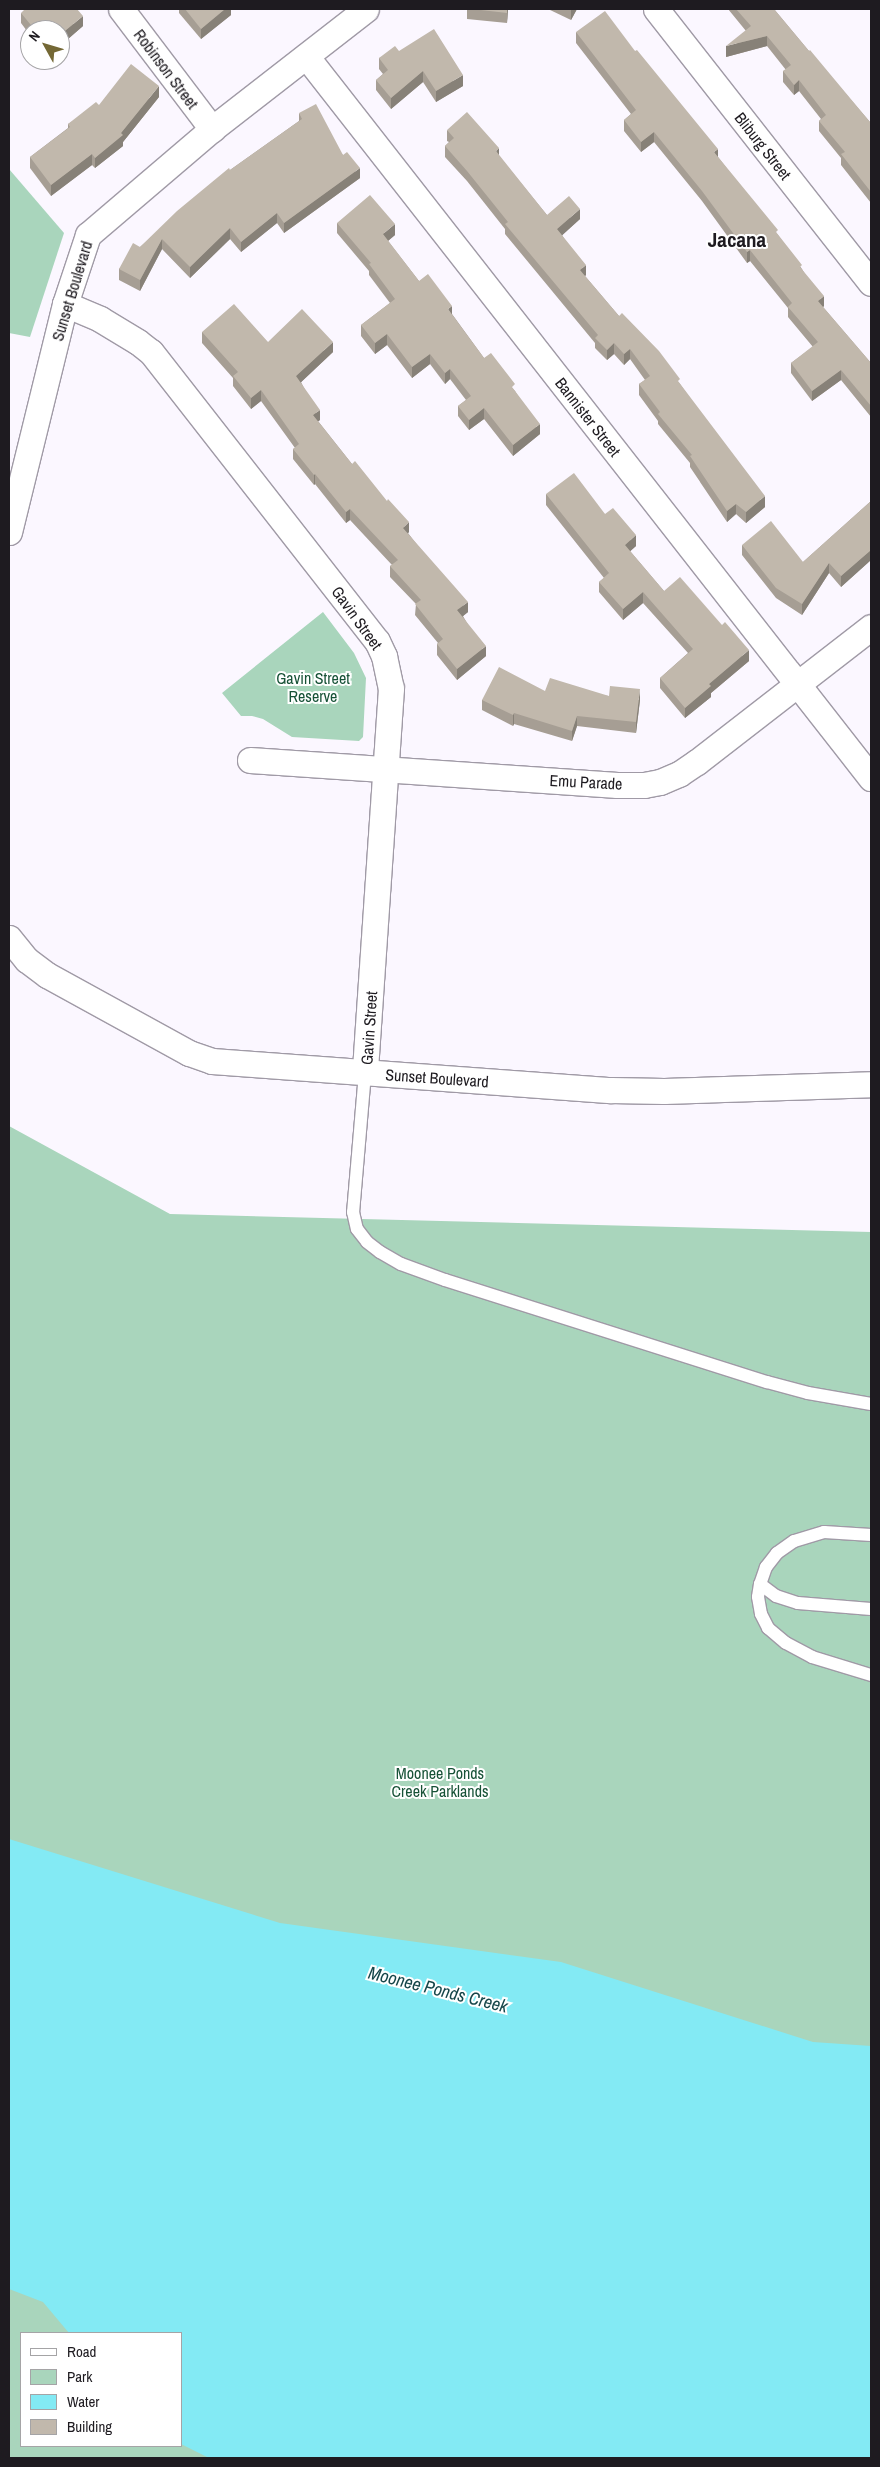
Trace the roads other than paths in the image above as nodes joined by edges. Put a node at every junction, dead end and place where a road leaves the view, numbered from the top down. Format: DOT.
graph roads {
  1 [pos="121,9"];
  2 [pos="366,9"];
  3 [pos="656,9"];
  4 [pos="306,56"];
  5 [pos="212,129"];
  6 [pos="871,284"];
  7 [pos="65,304"];
  8 [pos="9,532"];
  9 [pos="871,627"];
  10 [pos="798,684"];
  11 [pos="250,760"];
  12 [pos="386,768"];
  13 [pos="871,778"];
  14 [pos="9,938"];
  15 [pos="365,1073"];
  16 [pos="871,1084"];
  17 [pos="871,1404"];
  18 [pos="871,1535"];
  19 [pos="760,1584"];
  20 [pos="871,1609"];
  21 [pos="871,1675"];
  1 -- 5 [label="street, Robinson Street"];
  2 -- 4 [label="street"];
  3 -- 6 [label="street, Bliburg Street"];
  4 -- 5 [label="street, Sunset Boulevard"];
  4 -- 10 [label="street, Bannister Street"];
  5 -- 7 [label="street, Sunset Boulevard"];
  7 -- 8 [label="street, Sunset Boulevard"];
  7 -- 12 [label="street, Gavin Street"];
  9 -- 10 [label="street, Emu Parade"];
  10 -- 12 [label="street, Emu Parade"];
  10 -- 13 [label="street, Bannister Street"];
  11 -- 12 [label="street, Emu Parade"];
  12 -- 15 [label="street, Gavin Street"];
  14 -- 15 [label="street, Sunset Boulevard"];
  15 -- 16 [label="street, Sunset Boulevard"];
  15 -- 17 [label="lane"];
  18 -- 19 [label="lane"];
  19 -- 20 [label="lane"];
  19 -- 21 [label="lane"];
}
